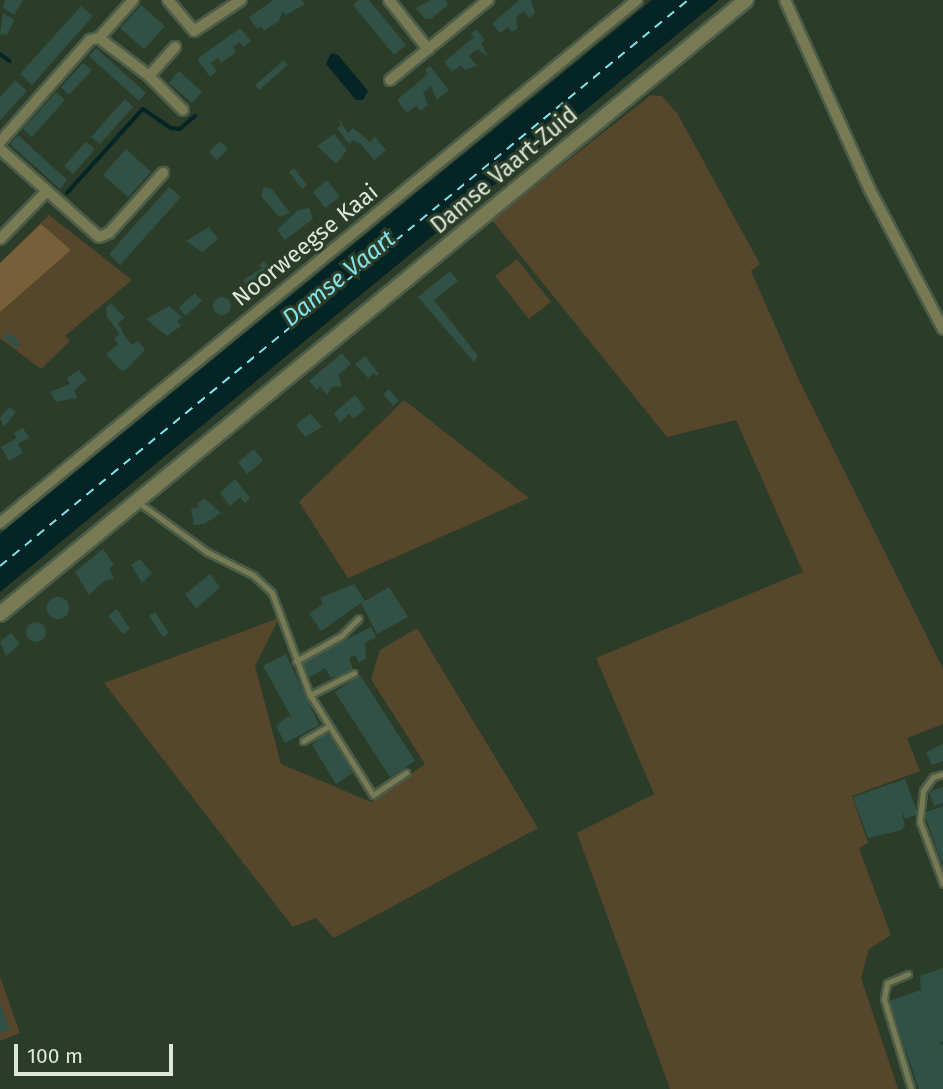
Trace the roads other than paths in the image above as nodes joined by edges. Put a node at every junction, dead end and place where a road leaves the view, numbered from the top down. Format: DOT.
graph roads {
  1 [pos="133,0"];
  2 [pos="168,0"];
  3 [pos="241,0"];
  4 [pos="389,0"];
  5 [pos="488,0"];
  6 [pos="637,0"];
  7 [pos="746,0"];
  8 [pos="785,0"];
  9 [pos="99,38"];
  10 [pos="176,47"];
  11 [pos="428,48"];
  12 [pos="149,76"];
  13 [pos="390,80"];
  14 [pos="183,110"];
  15 [pos="0,142"];
  16 [pos="0,149"];
  17 [pos="163,173"];
  18 [pos="46,192"];
  19 [pos="0,239"];
  20 [pos="943,329"];
  21 [pos="138,502"];
  22 [pos="0,523"];
  23 [pos="0,614"];
  24 [pos="359,618"];
  25 [pos="296,661"];
  26 [pos="354,673"];
  27 [pos="310,695"];
  28 [pos="329,726"];
  29 [pos="303,741"];
  30 [pos="406,772"];
  31 [pos="943,774"];
  32 [pos="943,884"];
  33 [pos="908,974"];
  34 [pos="911,1089"];
  1 -- 9 [label="street"];
  2 -- 3 [label="street"];
  4 -- 11 [label="street"];
  5 -- 11 [label="street"];
  6 -- 22 [label="street, Noorweegse Kaai"];
  7 -- 21 [label="street, Damse Vaart-Zuid"];
  8 -- 20 [label="street"];
  9 -- 12 [label="street"];
  9 -- 15 [label="street"];
  10 -- 12 [label="street"];
  11 -- 13 [label="street"];
  12 -- 14 [label="street"];
  16 -- 18 [label="street"];
  17 -- 18 [label="street"];
  18 -- 19 [label="street"];
  21 -- 23 [label="street, Damse Vaart-Zuid"];
  21 -- 25 [label="lane"];
  24 -- 25 [label="lane"];
  25 -- 27 [label="lane"];
  26 -- 27 [label="lane"];
  27 -- 28 [label="lane"];
  28 -- 29 [label="lane"];
  28 -- 30 [label="lane"];
  31 -- 32 [label="lane"];
  33 -- 34 [label="lane"];
}
